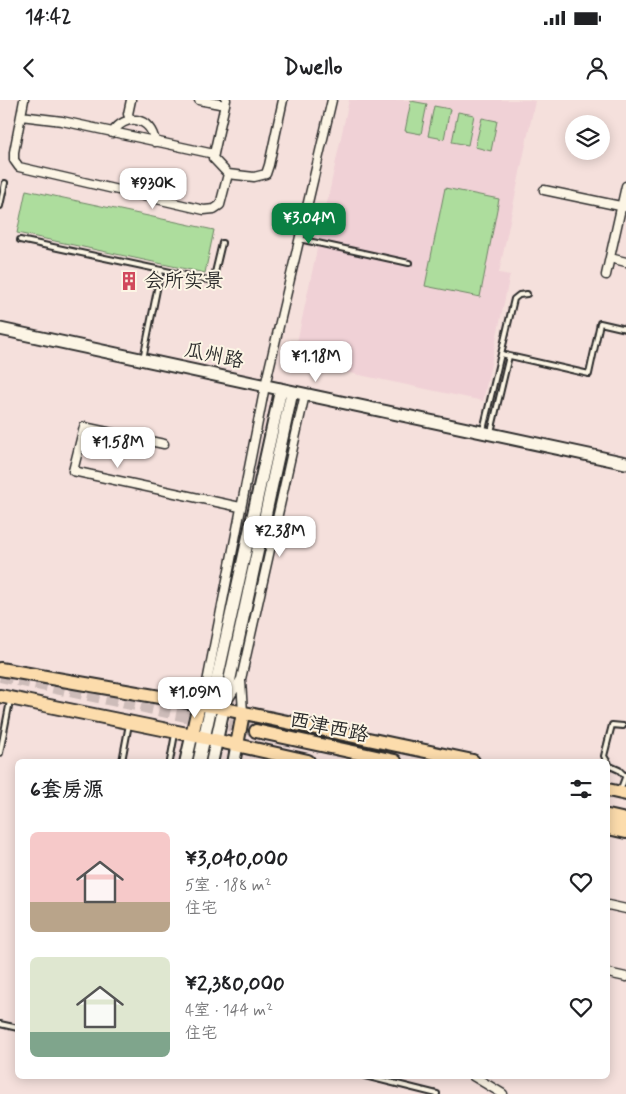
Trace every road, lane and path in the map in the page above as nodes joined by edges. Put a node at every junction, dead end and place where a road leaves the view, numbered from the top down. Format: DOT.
graph roads {
  1 [pos="24,100"];
  2 [pos="131,100"];
  3 [pos="199,100"];
  4 [pos="283,100"];
  5 [pos="332,100"];
  6 [pos="225,102"];
  7 [pos="21,116"];
  8 [pos="130,120"];
  9 [pos="112,133"];
  10 [pos="155,142"];
  11 [pos="214,154"];
  12 [pos="228,174"];
  13 [pos="5,183"];
  14 [pos="626,186"];
  15 [pos="544,190"];
  16 [pos="0,206"];
  17 [pos="624,207"];
  18 [pos="299,239"];
  19 [pos="20,240"];
  20 [pos="222,243"];
  21 [pos="610,258"];
  22 [pos="626,262"];
  23 [pos="408,263"];
  24 [pos="161,270"];
  25 [pos="606,275"];
  26 [pos="527,294"];
  27 [pos="0,329"];
  28 [pos="626,329"];
  29 [pos="501,354"];
  30 [pos="509,356"];
  31 [pos="143,360"];
  32 [pos="265,386"];
  33 [pos="287,390"];
  34 [pos="306,394"];
  35 [pos="487,433"];
  36 [pos="164,444"];
  37 [pos="626,463"];
  38 [pos="240,507"];
  39 [pos="0,669"];
  40 [pos="241,679"];
  41 [pos="5,697"];
  42 [pos="211,706"];
  43 [pos="244,713"];
  44 [pos="129,722"];
  45 [pos="623,726"];
  46 [pos="175,732"];
  47 [pos="204,738"];
  48 [pos="237,745"];
  49 [pos="0,753"];
  50 [pos="122,759"];
  51 [pos="170,759"];
  52 [pos="188,759"];
  53 [pos="199,759"];
  54 [pos="211,759"];
  55 [pos="234,759"];
  56 [pos="299,759"];
  57 [pos="352,759"];
  58 [pos="384,759"];
  59 [pos="463,759"];
  60 [pos="606,759"];
  61 [pos="610,766"];
  62 [pos="625,775"];
  63 [pos="618,792"];
  64 [pos="610,807"];
  65 [pos="626,811"];
  66 [pos="610,816"];
  67 [pos="626,820"];
  68 [pos="610,828"];
  69 [pos="626,832"];
  70 [pos="610,905"];
  71 [pos="626,909"];
  72 [pos="610,973"];
  73 [pos="626,977"];
  74 [pos="0,1024"];
  75 [pos="15,1027"];
  76 [pos="377,1079"];
  77 [pos="478,1079"];
  78 [pos="437,1094"];
  79 [pos="503,1094"];
  1 -- 7 [label="street"];
  2 -- 8 [label="street"];
  3 -- 6 [label="street"];
  4 -- 12 [label="street"];
  5 -- 18 [label="street"];
  6 -- 11 [label="street"];
  7 -- 9 [label="street"];
  7 -- 12 [label="street"];
  8 -- 9 [label="street"];
  8 -- 10 [label="street"];
  9 -- 10 [label="street"];
  10 -- 11 [label="street"];
  11 -- 12 [label="street"];
  13 -- 16 [label="lane"];
  14 -- 17 [label="street"];
  15 -- 17 [label="street"];
  17 -- 21 [label="street"];
  18 -- 23 [label="lane"];
  18 -- 32 [label="street"];
  19 -- 24 [label="lane"];
  20 -- 24 [label="lane"];
  21 -- 22 [label="street"];
  21 -- 25 [label="street"];
  24 -- 31 [label="lane"];
  26 -- 29 [label="lane"];
  27 -- 31 [label="street, 瓜州路"];
  28 -- 30 [label="lane"];
  29 -- 30 [label="lane"];
  29 -- 35 [label="lane"];
  30 -- 35 [label="lane"];
  31 -- 32 [label="street, 瓜州路"];
  32 -- 33 [label="street, 瓜州路"];
  32 -- 38 [label="street"];
  33 -- 34 [label="street, 瓜州路"];
  33 -- 42 [label="street"];
  34 -- 35 [label="street, 瓜州路"];
  34 -- 40 [label="street"];
  35 -- 37 [label="street, 瓜州路"];
  36 -- 38 [label="street"];
  38 -- 42 [label="street"];
  39 -- 42 [label="main road"];
  40 -- 42 [label="street"];
  40 -- 43 [label="street"];
  41 -- 44 [label="main road"];
  41 -- 49 [label="lane"];
  42 -- 43 [label="main road"];
  42 -- 47 [label="main road"];
  42 -- 47 [label="street"];
  43 -- 48 [label="main road"];
  43 -- 59 [label="main road"];
  44 -- 46 [label="main road"];
  44 -- 50 [label="lane"];
  45 -- 60 [label="lane"];
  46 -- 47 [label="main road"];
  46 -- 51 [label="lane"];
  47 -- 48 [label="main road"];
  47 -- 52 [label="street"];
  47 -- 53 [label="street"];
  47 -- 54 [label="street"];
  48 -- 55 [label="street"];
  48 -- 56 [label="main road"];
  57 -- 58 [label="main road, 西津西路"];
  61 -- 62 [label="lane"];
  62 -- 63 [label="lane"];
  64 -- 65 [label="main road"];
  66 -- 67 [label="main road"];
  68 -- 69 [label="main road"];
  70 -- 71 [label="street"];
  72 -- 73 [label="street"];
  74 -- 75 [label="lane"];
  76 -- 78 [label="lane"];
  77 -- 79 [label="street"];
}
